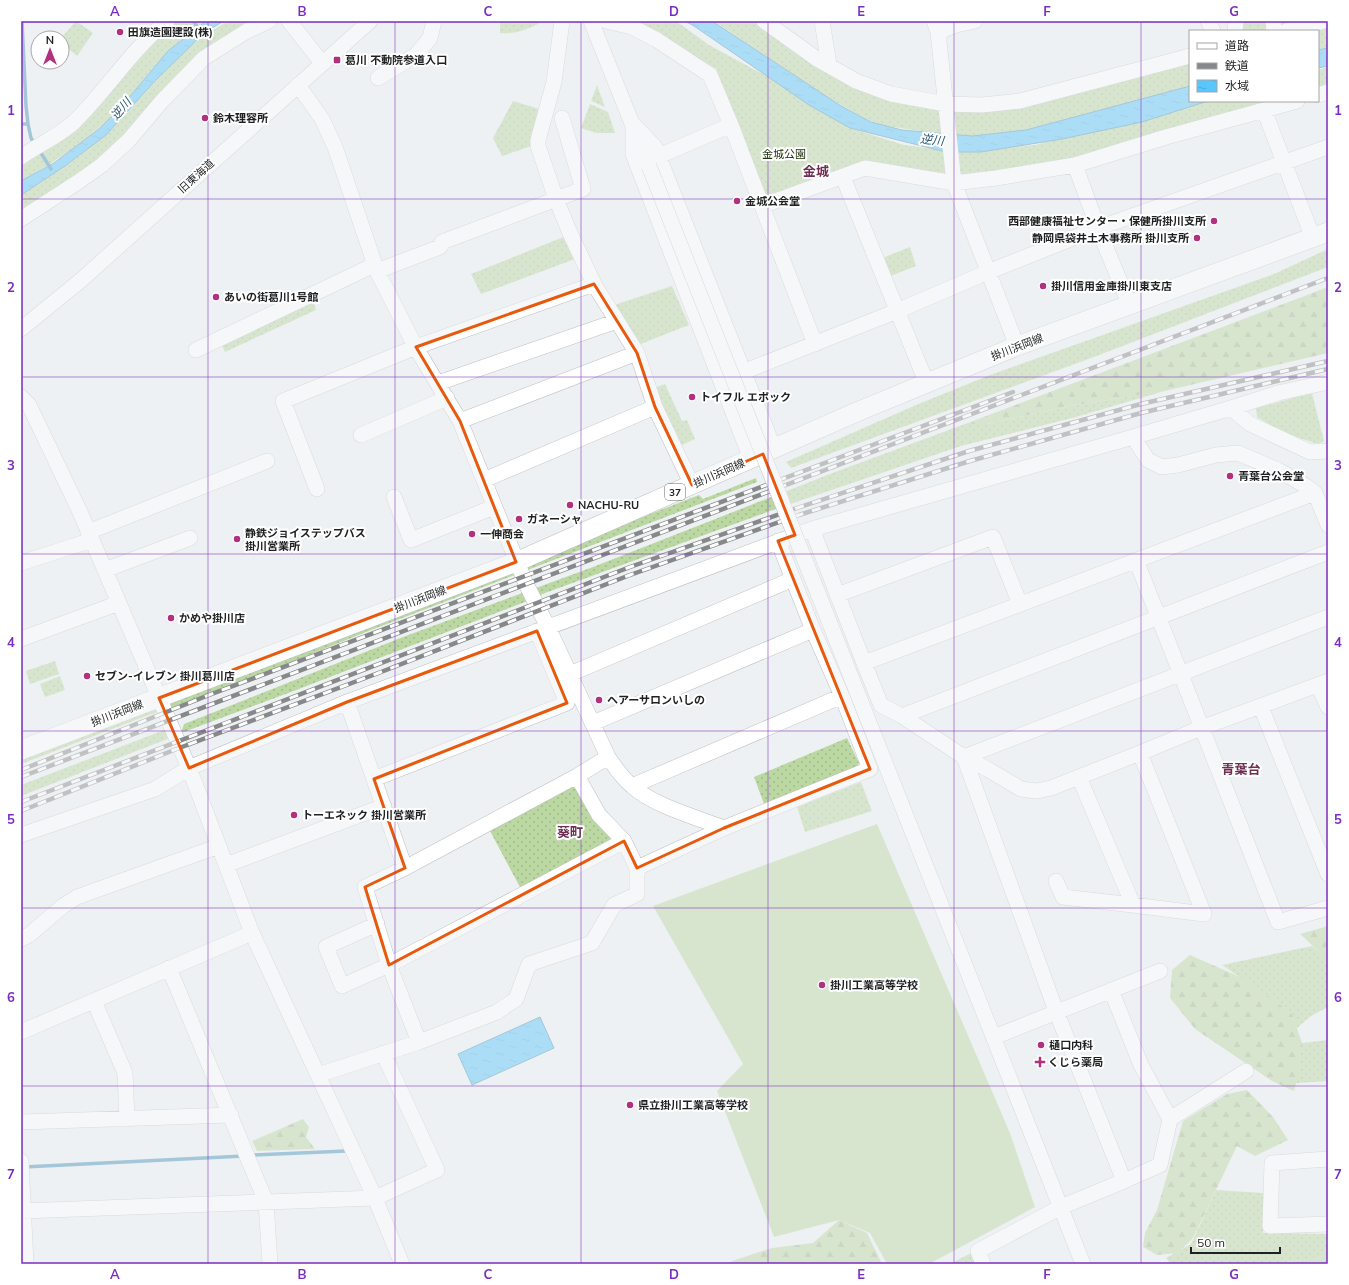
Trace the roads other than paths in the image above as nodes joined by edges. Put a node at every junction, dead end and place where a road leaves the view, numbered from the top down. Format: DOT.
graph roads {
  1 [pos="269,21"];
  2 [pos="289,21"];
  3 [pos="370,21"];
  4 [pos="434,21"];
  5 [pos="562,21"];
  6 [pos="592,21"];
  7 [pos="606,21"];
  8 [pos="764,21"];
  9 [pos="822,21"];
  10 [pos="975,21"];
  11 [pos="1208,21"];
  12 [pos="1324,21"];
  13 [pos="165,22"];
  14 [pos="936,26"];
  15 [pos="1212,30"];
  16 [pos="1290,30"];
  17 [pos="1189,56"];
  18 [pos="322,62"];
  19 [pos="829,65"];
  20 [pos="378,78"];
  21 [pos="298,85"];
  22 [pos="1293,102"];
  23 [pos="946,104"];
  24 [pos="1264,110"];
  25 [pos="562,118"];
  26 [pos="633,124"];
  27 [pos="731,125"];
  28 [pos="1328,147"];
  29 [pos="26,153"];
  30 [pos="654,161"];
  31 [pos="1285,162"];
  32 [pos="1075,165"];
  33 [pos="843,177"];
  34 [pos="954,183"];
  35 [pos="556,199"];
  36 [pos="762,206"];
  37 [pos="21,219"];
  38 [pos="1098,228"];
  39 [pos="1321,235"];
  40 [pos="375,268"];
  41 [pos="988,272"];
  42 [pos="594,284"];
  43 [pos="1130,306"];
  44 [pos="897,311"];
  45 [pos="617,320"];
  46 [pos="21,329"];
  47 [pos="815,344"];
  48 [pos="1017,346"];
  49 [pos="416,347"];
  50 [pos="196,350"];
  51 [pos="636,353"];
  52 [pos="743,372"];
  53 [pos="1328,382"];
  54 [pos="438,383"];
  55 [pos="927,384"];
  56 [pos="21,397"];
  57 [pos="447,398"];
  58 [pos="655,407"];
  59 [pos="1231,408"];
  60 [pos="460,421"];
  61 [pos="361,435"];
  62 [pos="1133,437"];
  63 [pos="774,449"];
  64 [pos="1328,452"];
  65 [pos="751,459"];
  66 [pos="267,461"];
  67 [pos="484,480"];
  68 [pos="692,485"];
  69 [pos="317,489"];
  70 [pos="1315,493"];
  71 [pos="394,497"];
  72 [pos="494,507"];
  73 [pos="1328,525"];
  74 [pos="812,529"];
  75 [pos="90,536"];
  76 [pos="190,538"];
  77 [pos="778,541"];
  78 [pos="1328,552"];
  79 [pos="1136,560"];
  80 [pos="516,562"];
  81 [pos="21,563"];
  82 [pos="105,570"];
  83 [pos="793,579"];
  84 [pos="837,595"];
  85 [pos="119,603"];
  86 [pos="1020,604"];
  87 [pos="1158,616"];
  88 [pos="1328,617"];
  89 [pos="542,629"];
  90 [pos="813,630"];
  91 [pos="21,639"];
  92 [pos="864,664"];
  93 [pos="570,674"];
  94 [pos="1180,674"];
  95 [pos="1323,683"];
  96 [pos="842,696"];
  97 [pos="159,698"];
  98 [pos="347,702"];
  99 [pos="1261,707"];
  100 [pos="1328,707"];
  101 [pos="902,716"];
  102 [pos="593,723"];
  103 [pos="1201,728"];
  104 [pos="21,750"];
  105 [pos="1140,753"];
  106 [pos="608,757"];
  107 [pos="964,758"];
  108 [pos="189,768"];
  109 [pos="577,776"];
  110 [pos="1079,777"];
  111 [pos="374,779"];
  112 [pos="632,786"];
  113 [pos="384,806"];
  114 [pos="724,828"];
  115 [pos="21,836"];
  116 [pos="624,842"];
  117 [pos="219,846"];
  118 [pos="226,865"];
  119 [pos="405,868"];
  120 [pos="637,868"];
  121 [pos="1328,874"];
  122 [pos="1056,882"];
  123 [pos="1133,905"];
  124 [pos="1328,908"];
  125 [pos="377,924"];
  126 [pos="252,934"];
  127 [pos="21,938"];
  128 [pos="390,965"];
  129 [pos="169,968"];
  130 [pos="1160,971"];
  131 [pos="1111,990"];
  132 [pos="94,1001"];
  133 [pos="1056,1011"];
  134 [pos="21,1032"];
  135 [pos="994,1037"];
  136 [pos="419,1042"];
  137 [pos="383,1053"];
  138 [pos="1246,1072"];
  139 [pos="318,1075"];
  140 [pos="231,1115"];
  141 [pos="127,1119"];
  142 [pos="1170,1119"];
  143 [pos="21,1122"];
  144 [pos="1328,1160"];
  145 [pos="21,1166"];
  146 [pos="1124,1181"];
  147 [pos="375,1198"];
  148 [pos="266,1202"];
  149 [pos="1061,1207"];
  150 [pos="22,1211"];
  151 [pos="1328,1224"];
  152 [pos="26,1264"];
  153 [pos="270,1264"];
  154 [pos="402,1264"];
  155 [pos="983,1264"];
  156 [pos="1083,1264"];
  1 -- 37 [label="street"];
  2 -- 18 [label="street"];
  3 -- 18 [label="street, 旧東海道"];
  4 -- 20 [label="street"];
  5 -- 35 [label="street"];
  6 -- 26 [label="street"];
  7 -- 27 [label="street"];
  8 -- 19 [label="street"];
  9 -- 19 [label="street"];
  10 -- 14 [label="street"];
  11 -- 15 [label="street"];
  12 -- 16 [label="street"];
  13 -- 29 [label="street"];
  14 -- 23 [label="street"];
  17 -- 23 [label="street"];
  18 -- 21 [label="street, 旧東海道"];
  19 -- 23 [label="street"];
  21 -- 40 [label="street"];
  21 -- 46 [label="street, 旧東海道"];
  22 -- 24 [label="street"];
  23 -- 34 [label="street"];
  24 -- 31 [label="street"];
  24 -- 32 [label="street"];
  25 -- 35 [label="street"];
  26 -- 30 [label="street"];
  26 -- 65 [label="street"];
  27 -- 30 [label="street"];
  27 -- 36 [label="street"];
  28 -- 31 [label="street"];
  30 -- 52 [label="street"];
  30 -- 135 [label="street, bridge"];
  31 -- 38 [label="street"];
  31 -- 39 [label="street"];
  32 -- 34 [label="street"];
  32 -- 38 [label="street"];
  33 -- 34 [label="street"];
  33 -- 36 [label="street"];
  33 -- 44 [label="street"];
  34 -- 41 [label="street"];
  35 -- 40 [label="street"];
  35 -- 42 [label="street"];
  36 -- 47 [label="street"];
  38 -- 41 [label="street"];
  38 -- 43 [label="street"];
  39 -- 43 [label="main road, 掛川浜岡線 / 37"];
  40 -- 49 [label="street"];
  40 -- 50 [label="street"];
  41 -- 44 [label="street"];
  41 -- 48 [label="street"];
  42 -- 45 [label="street"];
  42 -- 49 [label="street"];
  43 -- 48 [label="main road, 掛川浜岡線 / 37"];
  44 -- 47 [label="street"];
  44 -- 55 [label="street"];
  45 -- 51 [label="street"];
  45 -- 54 [label="street"];
  47 -- 52 [label="street"];
  48 -- 55 [label="main road, 掛川浜岡線 / 37"];
  49 -- 54 [label="street"];
  49 -- 69 [label="street"];
  51 -- 58 [label="street"];
  51 -- 60 [label="street"];
  52 -- 63 [label="street"];
  53 -- 59 [label="street"];
  54 -- 57 [label="street"];
  55 -- 63 [label="main road, 掛川浜岡線 / 37"];
  56 -- 75 [label="street"];
  57 -- 60 [label="street"];
  57 -- 61 [label="street"];
  58 -- 67 [label="street"];
  58 -- 68 [label="street"];
  59 -- 62 [label="street"];
  59 -- 64 [label="street"];
  60 -- 67 [label="street"];
  62 -- 70 [label="street"];
  62 -- 74 [label="street"];
  63 -- 65 [label="main road, 掛川浜岡線 / 37"];
  65 -- 68 [label="main road, 掛川浜岡線 / 37"];
  66 -- 75 [label="street"];
  67 -- 72 [label="street"];
  68 -- 80 [label="main road, 掛川浜岡線 / 37"];
  70 -- 73 [label="street"];
  70 -- 79 [label="street"];
  71 -- 72 [label="street"];
  72 -- 80 [label="street"];
  74 -- 77 [label="street"];
  74 -- 84 [label="street"];
  75 -- 81 [label="street"];
  75 -- 82 [label="street"];
  76 -- 82 [label="street"];
  77 -- 83 [label="street"];
  77 -- 89 [label="street"];
  78 -- 87 [label="street"];
  79 -- 86 [label="street"];
  79 -- 87 [label="street"];
  80 -- 89 [label="street"];
  80 -- 97 [label="main road, 掛川浜岡線 / 37"];
  82 -- 85 [label="street"];
  83 -- 90 [label="street"];
  83 -- 93 [label="street"];
  84 -- 86 [label="street"];
  84 -- 92 [label="street"];
  85 -- 91 [label="street"];
  85 -- 97 [label="street"];
  86 -- 92 [label="street"];
  87 -- 94 [label="street"];
  87 -- 101 [label="street"];
  88 -- 94 [label="street"];
  89 -- 93 [label="street"];
  89 -- 98 [label="street"];
  89 -- 111 [label="street"];
  90 -- 96 [label="street"];
  90 -- 102 [label="street"];
  92 -- 101 [label="street"];
  93 -- 102 [label="street"];
  94 -- 103 [label="street"];
  94 -- 107 [label="street"];
  95 -- 99 [label="street"];
  95 -- 100 [label="street"];
  96 -- 112 [label="street"];
  96 -- 114 [label="street"];
  97 -- 104 [label="main road, 掛川浜岡線 / 37"];
  97 -- 108 [label="street"];
  98 -- 108 [label="street"];
  98 -- 111 [label="street"];
  99 -- 103 [label="street"];
  99 -- 121 [label="street"];
  101 -- 107 [label="street"];
  102 -- 106 [label="street"];
  103 -- 105 [label="street"];
  103 -- 124 [label="street"];
  105 -- 110 [label="street"];
  105 -- 123 [label="street"];
  106 -- 109 [label="street"];
  106 -- 112 [label="street"];
  107 -- 110 [label="street"];
  107 -- 133 [label="street"];
  108 -- 115 [label="street"];
  108 -- 117 [label="street"];
  109 -- 116 [label="street"];
  109 -- 119 [label="street"];
  110 -- 123 [label="street"];
  111 -- 113 [label="street"];
  112 -- 114 [label="street"];
  113 -- 118 [label="street"];
  113 -- 119 [label="street"];
  114 -- 120 [label="street"];
  116 -- 120 [label="street"];
  116 -- 128 [label="street"];
  117 -- 118 [label="street"];
  117 -- 127 [label="street"];
  118 -- 126 [label="street"];
  119 -- 125 [label="street"];
  120 -- 136 [label="street"];
  122 -- 123 [label="street"];
  125 -- 128 [label="street"];
  125 -- 128 [label="street"];
  126 -- 129 [label="street"];
  126 -- 139 [label="street"];
  128 -- 136 [label="street"];
  129 -- 132 [label="street"];
  129 -- 140 [label="street"];
  130 -- 131 [label="street"];
  131 -- 133 [label="street"];
  131 -- 142 [label="street"];
  132 -- 134 [label="street"];
  132 -- 141 [label="street"];
  133 -- 135 [label="street"];
  133 -- 146 [label="street"];
  135 -- 149 [label="street"];
  136 -- 137 [label="street"];
  137 -- 139 [label="street"];
  137 -- 147 [label="street"];
  138 -- 142 [label="street"];
  139 -- 147 [label="street"];
  140 -- 141 [label="street"];
  140 -- 148 [label="street"];
  141 -- 143 [label="street"];
  142 -- 146 [label="street"];
  144 -- 151 [label="street"];
  145 -- 150 [label="street"];
  146 -- 149 [label="street"];
  147 -- 148 [label="street"];
  147 -- 154 [label="street"];
  148 -- 150 [label="street"];
  148 -- 153 [label="street"];
  149 -- 155 [label="street"];
  149 -- 156 [label="street"];
  150 -- 152 [label="street"];
}
